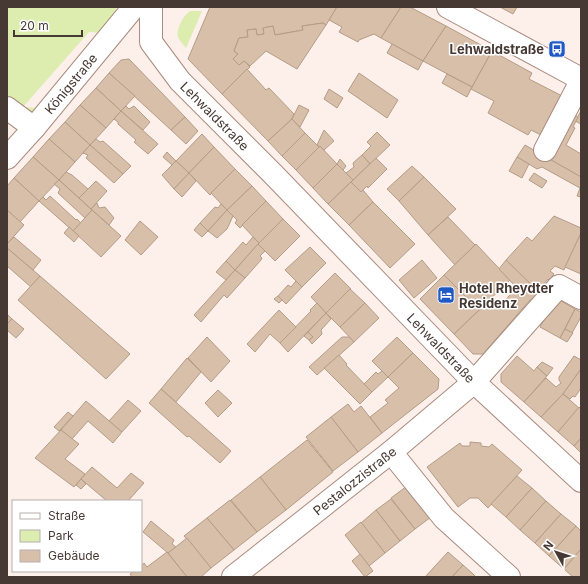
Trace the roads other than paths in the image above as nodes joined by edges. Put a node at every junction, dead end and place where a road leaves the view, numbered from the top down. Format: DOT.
graph roads {
  1 [pos="134,7"];
  2 [pos="151,7"];
  3 [pos="448,7"];
  4 [pos="581,80"];
  5 [pos="7,108"];
  6 [pos="34,128"];
  7 [pos="545,150"];
  8 [pos="7,158"];
  9 [pos="581,298"];
  10 [pos="474,382"];
  11 [pos="391,452"];
  12 [pos="581,481"];
  13 [pos="233,577"];
  14 [pos="509,577"];
  1 -- 6 [label="street, Königstraße"];
  2 -- 10 [label="street, Lehwaldstraße"];
  3 -- 4 [label="street"];
  4 -- 7 [label="street"];
  5 -- 6 [label="street"];
  6 -- 8 [label="street, Königstraße"];
  9 -- 10 [label="street, Pestalozzistraße"];
  10 -- 11 [label="street, Pestalozzistraße"];
  10 -- 12 [label="street, Lehwaldstraße"];
  11 -- 13 [label="street, Pestalozzistraße"];
  11 -- 14 [label="street"];
}
